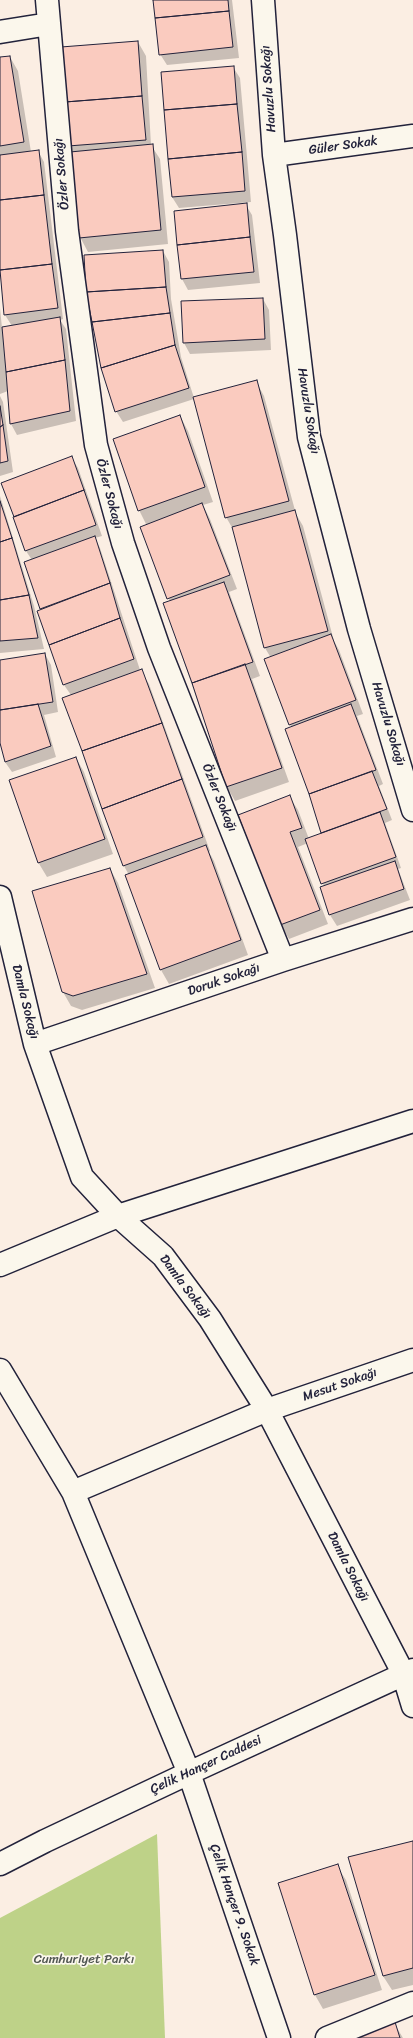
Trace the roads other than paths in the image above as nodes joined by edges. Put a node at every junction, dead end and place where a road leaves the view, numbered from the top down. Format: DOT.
graph roads {
  1 [pos="47,0"];
  2 [pos="263,0"];
  3 [pos="49,24"];
  4 [pos="0,32"];
  5 [pos="413,136"];
  6 [pos="274,156"];
  7 [pos="413,810"];
  8 [pos="0,897"];
  9 [pos="413,919"];
  10 [pos="283,960"];
  11 [pos="36,1044"];
  12 [pos="413,1121"];
  13 [pos="118,1216"];
  14 [pos="0,1265"];
  15 [pos="413,1360"];
  16 [pos="0,1370"];
  17 [pos="267,1410"];
  18 [pos="73,1492"];
  19 [pos="408,1672"];
  20 [pos="413,1706"];
  21 [pos="189,1773"];
  22 [pos="0,1864"];
  23 [pos="413,2003"];
  24 [pos="279,2038"];
  25 [pos="327,2038"];
  1 -- 3 [label="street, Özler Sokağı"];
  2 -- 6 [label="street, Havuzlu Sokağı"];
  3 -- 4 [label="street"];
  3 -- 10 [label="street, Özler Sokağı"];
  5 -- 6 [label="street, Güler Sokak"];
  6 -- 7 [label="street, Havuzlu Sokağı"];
  8 -- 11 [label="street, Damla Sokağı"];
  9 -- 10 [label="street, Doruk Sokağı"];
  10 -- 11 [label="street, Doruk Sokağı"];
  11 -- 13 [label="street, Damla Sokağı"];
  12 -- 13 [label="street"];
  13 -- 14 [label="street"];
  13 -- 17 [label="street, Damla Sokağı"];
  15 -- 17 [label="street, Mesut Sokağı"];
  16 -- 18 [label="street, Çelik Hançer 9. Sokak"];
  17 -- 18 [label="street, Mesut Sokağı"];
  17 -- 19 [label="street, Damla Sokağı"];
  18 -- 21 [label="street, Çelik Hançer 9. Sokak"];
  19 -- 20 [label="street, Damla Sokağı"];
  19 -- 21 [label="street, Çelik Hançer Caddesi"];
  21 -- 22 [label="street, Çelik Hançer Caddesi"];
  21 -- 24 [label="street, Çelik Hançer 9. Sokak"];
  23 -- 25 [label="street"];
}
